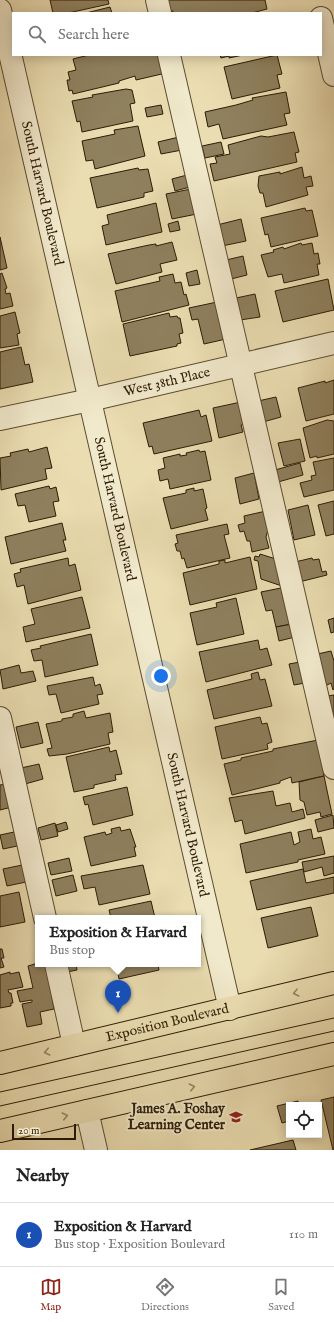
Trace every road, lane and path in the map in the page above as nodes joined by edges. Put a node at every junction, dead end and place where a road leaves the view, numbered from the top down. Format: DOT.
graph roads {
  1 [pos="157,0"];
  2 [pos="317,0"];
  3 [pos="0,10"];
  4 [pos="160,12"];
  5 [pos="320,12"];
  6 [pos="322,22"];
  7 [pos="169,56"];
  8 [pos="334,75"];
  9 [pos="334,343"];
  10 [pos="240,365"];
  11 [pos="90,400"];
  12 [pos="0,419"];
  13 [pos="0,718"];
  14 [pos="334,768"];
  15 [pos="44,915"];
  16 [pos="57,967"];
  17 [pos="334,983"];
  18 [pos="230,1009"];
  19 [pos="74,1045"];
  20 [pos="334,1054"];
  21 [pos="0,1063"];
  22 [pos="87,1111"];
  23 [pos="0,1131"];
  24 [pos="96,1150"];
  1 -- 4 [label="street"];
  2 -- 5 [label="street"];
  3 -- 11 [label="street, South Harvard Boulevard"];
  6 -- 8 [label="street"];
  7 -- 10 [label="street"];
  9 -- 10 [label="street, West 38th Place"];
  10 -- 11 [label="street, West 38th Place"];
  10 -- 14 [label="street"];
  11 -- 12 [label="street, West 38th Place"];
  11 -- 18 [label="street, South Harvard Boulevard"];
  13 -- 15 [label="street"];
  16 -- 19 [label="street"];
  17 -- 18 [label="main road, Exposition Boulevard, one-way"];
  18 -- 19 [label="main road, Exposition Boulevard"];
  19 -- 21 [label="main road, Exposition Boulevard, one-way"];
  22 -- 20 [label="main road, one-way"];
  23 -- 22 [label="main road, one-way"];
  22 -- 24 [label="street"];
}
